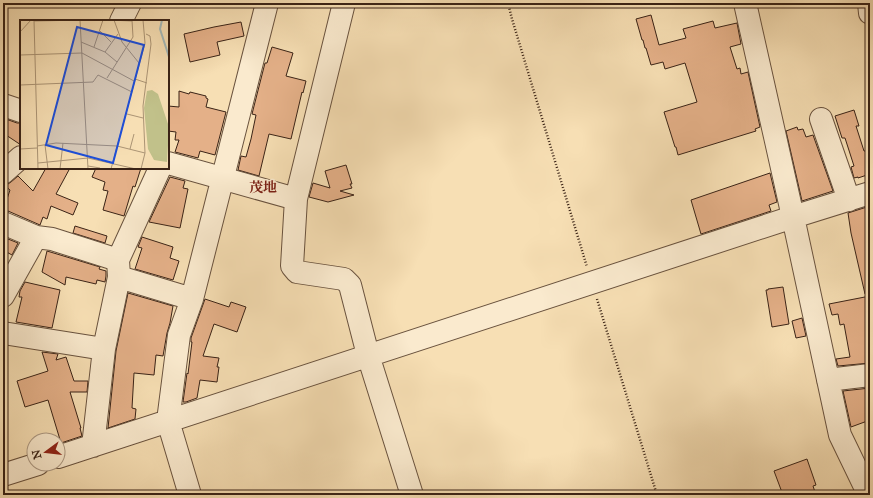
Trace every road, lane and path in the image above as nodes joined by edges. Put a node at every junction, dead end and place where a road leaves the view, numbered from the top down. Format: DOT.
graph roads {
  1 [pos="130,3"];
  2 [pos="267,3"];
  3 [pos="344,3"];
  4 [pos="508,3"];
  5 [pos="745,3"];
  6 [pos="869,3"];
  7 [pos="870,13"];
  8 [pos="122,20"];
  9 [pos="3,105"];
  10 [pos="20,111"];
  11 [pos="821,119"];
  12 [pos="20,158"];
  13 [pos="169,163"];
  14 [pos="160,169"];
  15 [pos="3,173"];
  16 [pos="222,179"];
  17 [pos="870,193"];
  18 [pos="296,199"];
  19 [pos="849,200"];
  20 [pos="793,217"];
  21 [pos="3,223"];
  22 [pos="36,237"];
  23 [pos="119,268"];
  24 [pos="592,283"];
  25 [pos="3,296"];
  26 [pos="192,299"];
  27 [pos="3,333"];
  28 [pos="104,349"];
  29 [pos="368,355"];
  30 [pos="870,375"];
  31 [pos="828,380"];
  32 [pos="168,421"];
  33 [pos="93,446"];
  34 [pos="66,454"];
  35 [pos="26,468"];
  36 [pos="3,475"];
  37 [pos="190,495"];
  38 [pos="412,495"];
  39 [pos="657,495"];
  40 [pos="869,495"];
  1 -- 8 [label="street"];
  2 -- 16 [label="street"];
  3 -- 18 [label="street"];
  4 -- 24 [label="path"];
  5 -- 20 [label="street"];
  6 -- 7 [label="street"];
  9 -- 10 [label="street"];
  11 -- 19 [label="street"];
  12 -- 15 [label="street"];
  13 -- 16 [label="street"];
  14 -- 23 [label="street"];
  16 -- 18 [label="street"];
  16 -- 26 [label="street"];
  17 -- 19 [label="street"];
  18 -- 29 [label="street"];
  19 -- 20 [label="street"];
  20 -- 24 [label="street"];
  20 -- 31 [label="street"];
  21 -- 22 [label="street"];
  22 -- 23 [label="street"];
  22 -- 25 [label="street"];
  23 -- 26 [label="street"];
  23 -- 28 [label="street"];
  24 -- 29 [label="street"];
  24 -- 39 [label="path"];
  26 -- 32 [label="street"];
  27 -- 28 [label="street"];
  28 -- 33 [label="street"];
  29 -- 32 [label="street"];
  29 -- 38 [label="street"];
  30 -- 31 [label="street"];
  31 -- 40 [label="street"];
  32 -- 33 [label="street"];
  32 -- 37 [label="street"];
  33 -- 34 [label="street"];
  35 -- 36 [label="street"];
}
